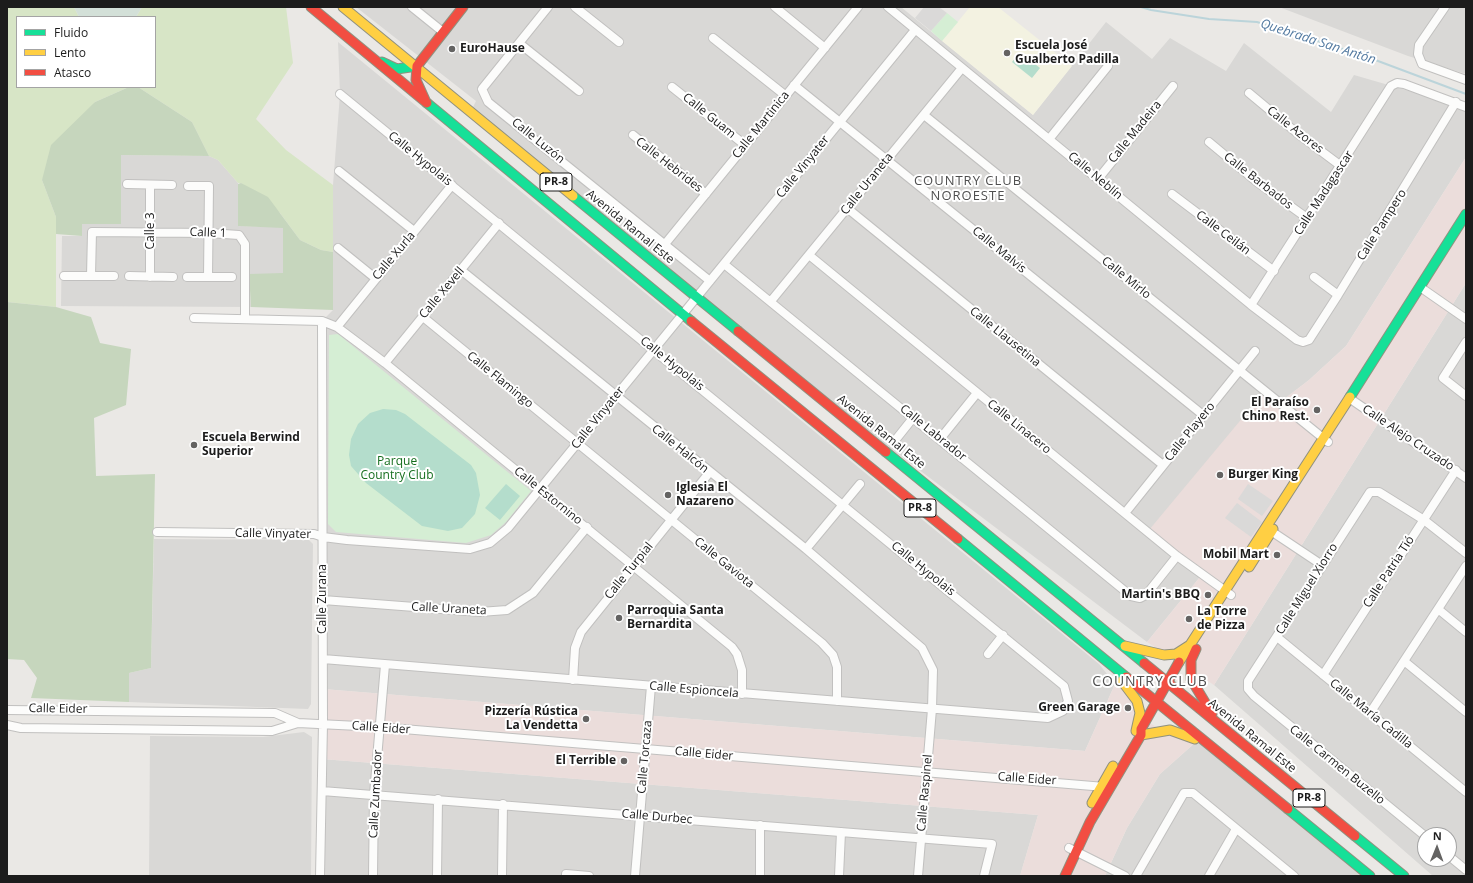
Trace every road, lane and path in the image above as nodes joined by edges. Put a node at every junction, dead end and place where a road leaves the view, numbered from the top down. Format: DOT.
graph roads {
  1 [pos="311,7"];
  2 [pos="343,7"];
  3 [pos="412,7"];
  4 [pos="463,7"];
  5 [pos="548,7"];
  6 [pos="575,7"];
  7 [pos="775,7"];
  8 [pos="858,7"];
  9 [pos="888,7"];
  10 [pos="1445,7"];
  11 [pos="915,30"];
  12 [pos="443,32"];
  13 [pos="713,38"];
  14 [pos="519,42"];
  15 [pos="619,42"];
  16 [pos="825,48"];
  17 [pos="367,53"];
  18 [pos="417,66"];
  19 [pos="1108,66"];
  20 [pos="962,68"];
  21 [pos="1466,80"];
  22 [pos="794,85"];
  23 [pos="1173,86"];
  24 [pos="672,87"];
  25 [pos="578,91"];
  26 [pos="1249,93"];
  27 [pos="340,94"];
  28 [pos="786,96"];
  29 [pos="1456,102"];
  30 [pos="428,105"];
  31 [pos="1466,106"];
  32 [pos="924,115"];
  33 [pos="840,122"];
  34 [pos="633,136"];
  35 [pos="1050,138"];
  36 [pos="1209,142"];
  37 [pos="745,145"];
  38 [pos="887,160"];
  39 [pos="1341,166"];
  40 [pos="339,172"];
  41 [pos="1098,179"];
  42 [pos="127,184"];
  43 [pos="150,185"];
  44 [pos="172,185"];
  45 [pos="452,185"];
  46 [pos="188,186"];
  47 [pos="706,194"];
  48 [pos="1172,194"];
  49 [pos="847,208"];
  50 [pos="1466,214"];
  51 [pos="1307,218"];
  52 [pos="499,223"];
  53 [pos="1466,227"];
  54 [pos="414,231"];
  55 [pos="151,233"];
  56 [pos="209,233"];
  57 [pos="665,244"];
  58 [pos="338,248"];
  59 [pos="809,255"];
  60 [pos="724,264"];
  61 [pos="462,270"];
  62 [pos="1274,271"];
  63 [pos="64,276"];
  64 [pos="91,276"];
  65 [pos="114,276"];
  66 [pos="129,276"];
  67 [pos="150,277"];
  68 [pos="173,277"];
  69 [pos="187,277"];
  70 [pos="208,277"];
  71 [pos="232,277"];
  72 [pos="1314,277"];
  73 [pos="375,278"];
  74 [pos="710,281"];
  75 [pos="1423,289"];
  76 [pos="1338,295"];
  77 [pos="697,297"];
  78 [pos="771,301"];
  79 [pos="1251,305"];
  80 [pos="683,314"];
  81 [pos="423,317"];
  82 [pos="194,318"];
  83 [pos="245,319"];
  84 [pos="1466,319"];
  85 [pos="322,321"];
  86 [pos="337,327"];
  87 [pos="1303,342"];
  88 [pos="1466,342"];
  89 [pos="654,350"];
  90 [pos="1255,350"];
  91 [pos="385,363"];
  92 [pos="1239,370"];
  93 [pos="977,393"];
  94 [pos="616,396"];
  95 [pos="1466,396"];
  96 [pos="1351,400"];
  97 [pos="1203,415"];
  98 [pos="913,418"];
  99 [pos="897,438"];
  100 [pos="940,439"];
  101 [pos="1325,440"];
  102 [pos="578,443"];
  103 [pos="1163,465"];
  104 [pos="1456,470"];
  105 [pos="709,473"];
  106 [pos="1466,478"];
  107 [pos="860,484"];
  108 [pos="540,490"];
  109 [pos="843,504"];
  110 [pos="1125,513"];
  111 [pos="671,519"];
  112 [pos="1424,520"];
  113 [pos="587,527"];
  114 [pos="1268,530"];
  115 [pos="157,532"];
  116 [pos="323,537"];
  117 [pos="806,550"];
  118 [pos="1466,553"];
  119 [pos="1177,556"];
  120 [pos="1322,565"];
  121 [pos="633,566"];
  122 [pos="1466,566"];
  123 [pos="1228,593"];
  124 [pos="323,600"];
  125 [pos="1438,609"];
  126 [pos="1466,632"];
  127 [pos="1003,635"];
  128 [pos="1277,638"];
  129 [pos="1121,645"];
  130 [pos="1193,647"];
  131 [pos="988,654"];
  132 [pos="1102,657"];
  133 [pos="323,659"];
  134 [pos="1404,661"];
  135 [pos="385,665"];
  136 [pos="1323,675"];
  137 [pos="572,680"];
  138 [pos="1169,680"];
  139 [pos="651,686"];
  140 [pos="1250,692"];
  141 [pos="742,694"];
  142 [pos="837,701"];
  143 [pos="1156,702"];
  144 [pos="932,709"];
  145 [pos="7,710"];
  146 [pos="1063,710"];
  147 [pos="1466,712"];
  148 [pos="1370,713"];
  149 [pos="1215,721"];
  150 [pos="298,723"];
  151 [pos="323,724"];
  152 [pos="7,725"];
  153 [pos="379,727"];
  154 [pos="1139,732"];
  155 [pos="1207,744"];
  156 [pos="645,749"];
  157 [pos="927,772"];
  158 [pos="1105,787"];
  159 [pos="322,791"];
  160 [pos="1466,792"];
  161 [pos="374,794"];
  162 [pos="438,799"];
  163 [pos="503,804"];
  164 [pos="640,816"];
  165 [pos="760,825"];
  166 [pos="1236,829"];
  167 [pos="1417,829"];
  168 [pos="840,832"];
  169 [pos="921,838"];
  170 [pos="1072,850"];
  171 [pos="1457,863"];
  172 [pos="1466,870"];
  173 [pos="1285,873"];
  174 [pos="566,875"];
  175 [pos="320,876"];
  176 [pos="373,876"];
  177 [pos="437,876"];
  178 [pos="502,876"];
  179 [pos="589,876"];
  180 [pos="635,876"];
  181 [pos="760,876"];
  182 [pos="839,876"];
  183 [pos="918,876"];
  184 [pos="984,876"];
  185 [pos="1057,876"];
  186 [pos="1065,876"];
  187 [pos="1125,876"];
  188 [pos="1136,876"];
  189 [pos="1209,876"];
  190 [pos="1294,876"];
  191 [pos="1370,876"];
  192 [pos="1404,876"];
  1 -- 17 [label="main road, PR-8"];
  2 -- 18 [label="main road, Avenida Ramal Este / PR-8"];
  3 -- 12 [label="street"];
  4 -- 12 [label="main road"];
  5 -- 14 [label="street"];
  6 -- 15 [label="street"];
  7 -- 16 [label="street"];
  8 -- 16 [label="street, Calle Martinica"];
  9 -- 11 [label="street, Calle Neblín"];
  10 -- 21 [label="street"];
  11 -- 20 [label="street, Calle Neblín"];
  11 -- 33 [label="street, Calle Vinyater"];
  12 -- 18 [label="main road"];
  13 -- 28 [label="street"];
  14 -- 25 [label="street"];
  14 -- 57 [label="street, Calle Luzón"];
  16 -- 22 [label="street, Calle Martinica"];
  17 -- 18 [label="main road"];
  17 -- 30 [label="main road, PR-8"];
  18 -- 30 [label="main road"];
  18 -- 77 [label="main road, Avenida Ramal Este / PR-8"];
  19 -- 35 [label="street"];
  20 -- 32 [label="street, Calle Uraneta"];
  20 -- 35 [label="street, Calle Neblín"];
  22 -- 28 [label="street, Calle Martinica"];
  22 -- 33 [label="street, Calle Malvis"];
  23 -- 41 [label="street, Calle Madeira"];
  24 -- 37 [label="street, Calle Guam"];
  26 -- 39 [label="street, Calle Azores"];
  27 -- 45 [label="street, Calle Hypolais"];
  28 -- 37 [label="street, Calle Martinica"];
  29 -- 31 [label="street"];
  29 -- 39 [label="street, Calle Madagascar"];
  29 -- 76 [label="street, Calle Pampero"];
  30 -- 80 [label="main road, PR-8"];
  32 -- 38 [label="street, Calle Uraneta"];
  32 -- 92 [label="street, Calle Mirlo"];
  33 -- 38 [label="street, Calle Malvis"];
  33 -- 60 [label="street, Calle Vinyater"];
  34 -- 47 [label="street, Calle Hebrides"];
  35 -- 41 [label="street, Calle Neblín"];
  36 -- 51 [label="street, Calle Barbados"];
  37 -- 47 [label="street, Calle Martinica"];
  38 -- 49 [label="street, Calle Uraneta"];
  38 -- 97 [label="street, Calle Malvis"];
  39 -- 51 [label="street, Calle Madagascar"];
  40 -- 54 [label="street"];
  41 -- 79 [label="street, Calle Neblín"];
  42 -- 43 [label="street"];
  43 -- 44 [label="street"];
  43 -- 55 [label="street, Calle 3"];
  45 -- 52 [label="street, Calle Hypolais"];
  45 -- 54 [label="street, Calle Xurla"];
  46 -- 56 [label="street"];
  47 -- 57 [label="street, Calle Martinica"];
  48 -- 62 [label="street, Calle Ceilán"];
  49 -- 59 [label="street, Calle Uraneta"];
  49 -- 103 [label="street, Calle Llausetina"];
  50 -- 75 [label="main road"];
  51 -- 62 [label="street, Calle Madagascar"];
  52 -- 61 [label="street, Calle Xevell"];
  52 -- 89 [label="street, Calle Hypolais"];
  53 -- 75 [label="main road"];
  54 -- 73 [label="street, Calle Xurla"];
  55 -- 56 [label="street, Calle 1"];
  55 -- 64 [label="street, Calle 1"];
  55 -- 67 [label="street, Calle 3"];
  56 -- 70 [label="street"];
  56 -- 83 [label="street, Calle 1"];
  57 -- 74 [label="street, Calle Luzón"];
  58 -- 73 [label="street"];
  59 -- 78 [label="street, Calle Uraneta"];
  59 -- 93 [label="street, Calle Linacero"];
  60 -- 74 [label="street, Calle Vinyater"];
  60 -- 78 [label="street, Calle Labrador"];
  61 -- 81 [label="street, Calle Xevell"];
  61 -- 94 [label="street, Calle Halcón"];
  62 -- 79 [label="street, Calle Madagascar"];
  63 -- 64 [label="street"];
  64 -- 65 [label="street"];
  66 -- 67 [label="street"];
  67 -- 68 [label="street"];
  69 -- 70 [label="street"];
  70 -- 71 [label="street"];
  72 -- 76 [label="street"];
  73 -- 86 [label="street, Calle Xurla"];
  74 -- 77 [label="street, Calle Vinyater"];
  75 -- 84 [label="street"];
  75 -- 96 [label="main road"];
  76 -- 87 [label="street, Calle Pampero"];
  77 -- 80 [label="street, Calle Vinyater"];
  77 -- 129 [label="main road, Avenida Ramal Este / PR-8"];
  78 -- 98 [label="street, Calle Labrador"];
  79 -- 87 [label="street, Calle Neblín"];
  80 -- 89 [label="street, Calle Vinyater"];
  80 -- 132 [label="main road, PR-8"];
  81 -- 91 [label="street, Calle Xevell"];
  81 -- 102 [label="street, Calle Flamingo"];
  82 -- 83 [label="street"];
  83 -- 85 [label="street"];
  85 -- 86 [label="street, Calle Estornino"];
  85 -- 116 [label="street, Calle Zurana"];
  86 -- 91 [label="street, Calle Estornino"];
  88 -- 95 [label="street"];
  89 -- 94 [label="street, Calle Vinyater"];
  89 -- 109 [label="street, Calle Hypolais"];
  90 -- 92 [label="street, Calle Playero"];
  91 -- 108 [label="street, Calle Estornino"];
  92 -- 97 [label="street, Calle Playero"];
  92 -- 101 [label="street, Calle Mirlo"];
  93 -- 100 [label="street"];
  93 -- 110 [label="street, Calle Linacero"];
  94 -- 102 [label="street, Calle Vinyater"];
  94 -- 105 [label="street, Calle Halcón"];
  96 -- 101 [label="main road"];
  96 -- 104 [label="street, Calle Alejo Cruzado"];
  97 -- 103 [label="street, Calle Playero"];
  98 -- 99 [label="street"];
  98 -- 100 [label="street, Calle Labrador"];
  100 -- 119 [label="street, Calle Labrador"];
  101 -- 114 [label="main road"];
  102 -- 108 [label="street, Calle Vinyater"];
  102 -- 111 [label="street, Calle Gaviota"];
  103 -- 110 [label="street, Calle Playero"];
  104 -- 106 [label="street, Calle Alejo Cruzado"];
  104 -- 112 [label="street, Calle Patria Tió"];
  105 -- 111 [label="street, Calle Turpial"];
  105 -- 117 [label="street, Calle Halcón"];
  107 -- 109 [label="street"];
  108 -- 113 [label="street, Calle Estornino"];
  108 -- 116 [label="street, Calle Vinyater"];
  109 -- 117 [label="street"];
  109 -- 127 [label="street, Calle Hypolais"];
  110 -- 119 [label="street, Calle Linacero"];
  111 -- 121 [label="street, Calle Turpial"];
  111 -- 142 [label="street, Calle Gaviota"];
  112 -- 118 [label="street"];
  112 -- 120 [label="street, Calle Miguel Xiorro"];
  112 -- 136 [label="street, Calle Patria Tió"];
  113 -- 121 [label="street, Calle Estornino"];
  113 -- 124 [label="street, Calle Uraneta"];
  114 -- 120 [label="street"];
  114 -- 123 [label="main road"];
  115 -- 116 [label="street, Calle Vinyater"];
  116 -- 124 [label="street, Calle Zurana"];
  117 -- 144 [label="street, Calle Halcón"];
  119 -- 123 [label="street, Calle Linacero"];
  120 -- 128 [label="street, Calle Miguel Xiorro"];
  121 -- 137 [label="street, Calle Turpial"];
  121 -- 141 [label="street, Calle Estornino"];
  122 -- 125 [label="street"];
  123 -- 130 [label="main road"];
  124 -- 133 [label="street, Calle Zurana"];
  125 -- 126 [label="street"];
  125 -- 134 [label="street"];
  127 -- 131 [label="street"];
  127 -- 146 [label="street, Calle Hypolais"];
  128 -- 136 [label="street, Calle María Cadilla"];
  128 -- 140 [label="street, Calle Miguel Xiorro"];
  129 -- 130 [label="main road"];
  129 -- 138 [label="main road, Avenida Ramal Este / PR-8"];
  130 -- 138 [label="main road"];
  130 -- 149 [label="main road"];
  132 -- 143 [label="main road, PR-8"];
  132 -- 154 [label="main road"];
  133 -- 135 [label="street, Calle Espioncela"];
  133 -- 151 [label="street, Calle Zurana"];
  134 -- 147 [label="street"];
  134 -- 148 [label="street"];
  135 -- 137 [label="street, Calle Espioncela"];
  135 -- 153 [label="street, Calle Zumbador"];
  136 -- 148 [label="street, Calle María Cadilla"];
  137 -- 139 [label="street, Calle Espioncela"];
  138 -- 143 [label="main road"];
  138 -- 149 [label="main road, Avenida Ramal Este / PR-8"];
  139 -- 141 [label="street, Calle Espioncela"];
  139 -- 156 [label="street, Calle Torcaza"];
  140 -- 167 [label="street, Calle Carmen Buzello"];
  141 -- 142 [label="street, Calle Espioncela"];
  142 -- 144 [label="street, Calle Espioncela"];
  143 -- 154 [label="main road"];
  143 -- 155 [label="main road, PR-8"];
  144 -- 146 [label="street, Calle Espioncela"];
  144 -- 157 [label="street, Calle Raspinel"];
  145 -- 150 [label="street, Calle Eider"];
  148 -- 160 [label="street, Calle María Cadilla"];
  149 -- 192 [label="main road, Avenida Ramal Este / PR-8"];
  150 -- 151 [label="street, Calle Eider"];
  150 -- 152 [label="street, Calle Eider"];
  151 -- 153 [label="street, Calle Eider"];
  151 -- 159 [label="street, Calle Zurana"];
  153 -- 156 [label="street, Calle Eider"];
  153 -- 161 [label="street, Calle Zumbador"];
  154 -- 155 [label="main road"];
  154 -- 158 [label="main road"];
  155 -- 191 [label="main road, PR-8"];
  156 -- 157 [label="street, Calle Eider"];
  156 -- 164 [label="street, Calle Torcaza"];
  157 -- 158 [label="street, Calle Eider"];
  157 -- 169 [label="street, Calle Raspinel"];
  158 -- 170 [label="main road"];
  159 -- 161 [label="street, Calle Durbec"];
  159 -- 175 [label="street, Calle Zurana"];
  161 -- 162 [label="street, Calle Durbec"];
  161 -- 176 [label="street, Calle Zumbador"];
  162 -- 163 [label="street, Calle Durbec"];
  162 -- 177 [label="street"];
  163 -- 164 [label="street, Calle Durbec"];
  163 -- 178 [label="street"];
  164 -- 165 [label="street, Calle Durbec"];
  164 -- 180 [label="street, Calle Torcaza"];
  165 -- 168 [label="street, Calle Durbec"];
  165 -- 181 [label="street"];
  166 -- 173 [label="street"];
  166 -- 188 [label="street"];
  166 -- 189 [label="street"];
  168 -- 169 [label="street, Calle Durbec"];
  168 -- 182 [label="street"];
  169 -- 183 [label="street, Calle Raspinel"];
  169 -- 184 [label="street, Calle Durbec"];
  170 -- 185 [label="main road"];
  170 -- 186 [label="main road"];
  170 -- 187 [label="street"];
  171 -- 172 [label="street"];
  173 -- 190 [label="street"];
  174 -- 179 [label="street"];
}
